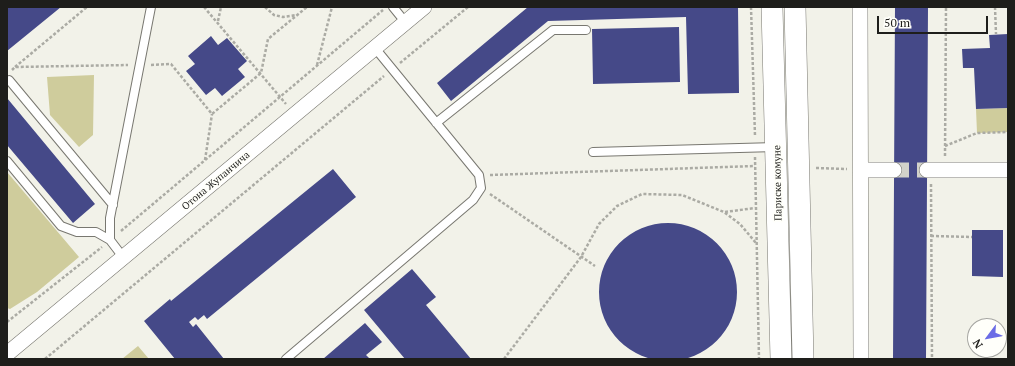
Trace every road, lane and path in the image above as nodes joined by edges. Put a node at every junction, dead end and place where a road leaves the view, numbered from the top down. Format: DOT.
graph roads {
  1 [pos="87,7"];
  2 [pos="151,7"];
  3 [pos="204,7"];
  4 [pos="221,7"];
  5 [pos="265,7"];
  6 [pos="307,7"];
  7 [pos="332,7"];
  8 [pos="387,7"];
  9 [pos="393,7"];
  10 [pos="424,7"];
  11 [pos="468,7"];
  12 [pos="751,7"];
  13 [pos="772,7"];
  14 [pos="795,7"];
  15 [pos="860,7"];
  16 [pos="946,7"];
  17 [pos="995,7"];
  18 [pos="300,13"];
  19 [pos="218,22"];
  20 [pos="406,23"];
  21 [pos="586,30"];
  22 [pos="996,34"];
  23 [pos="375,48"];
  24 [pos="317,66"];
  25 [pos="15,67"];
  26 [pos="392,70"];
  27 [pos="260,73"];
  28 [pos="7,81"];
  29 [pos="280,96"];
  30 [pos="212,114"];
  31 [pos="295,116"];
  32 [pos="436,123"];
  33 [pos="1008,132"];
  34 [pos="945,146"];
  35 [pos="777,147"];
  36 [pos="755,148"];
  37 [pos="593,152"];
  38 [pos="205,160"];
  39 [pos="7,161"];
  40 [pos="755,166"];
  41 [pos="810,167"];
  42 [pos="861,170"];
  43 [pos="894,170"];
  44 [pos="935,170"];
  45 [pos="1008,170"];
  46 [pos="479,175"];
  47 [pos="481,188"];
  48 [pos="113,205"];
  49 [pos="755,208"];
  50 [pos="724,212"];
  51 [pos="930,236"];
  52 [pos="972,237"];
  53 [pos="110,240"];
  54 [pos="756,244"];
  55 [pos="123,257"];
  56 [pos="581,257"];
  57 [pos="595,266"];
  58 [pos="7,322"];
  59 [pos="7,354"];
  60 [pos="45,359"];
  61 [pos="286,359"];
  62 [pos="504,359"];
  63 [pos="759,359"];
  64 [pos="781,359"];
  65 [pos="804,359"];
  66 [pos="861,359"];
  67 [pos="932,359"];
  1 -- 25 [label="path"];
  2 -- 48 [label="lane"];
  3 -- 19 [label="path"];
  4 -- 19 [label="path"];
  5 -- 18 [label="path"];
  6 -- 18 [label="path"];
  7 -- 24 [label="path"];
  8 -- 24 [label="path"];
  9 -- 20 [label="lane"];
  10 -- 20 [label="street, Отона Жупанчича"];
  11 -- 26 [label="path"];
  12 -- 36 [label="path"];
  13 -- 35 [label="main road, Париске комуне"];
  14 -- 65 [label="main road, Париске комуне"];
  15 -- 42 [label="street"];
  16 -- 34 [label="path"];
  17 -- 22 [label="path"];
  18 -- 27 [label="path"];
  19 -- 27 [label="path"];
  20 -- 23 [label="street, Отона Жупанчича"];
  21 -- 32 [label="lane"];
  23 -- 26 [label="lane"];
  23 -- 31 [label="street, Отона Жупанчича"];
  24 -- 29 [label="path"];
  26 -- 32 [label="lane"];
  26 -- 60 [label="path"];
  27 -- 29 [label="path"];
  28 -- 48 [label="lane"];
  29 -- 31 [label="path"];
  29 -- 38 [label="path"];
  30 -- 38 [label="path"];
  31 -- 55 [label="street, Отона Жупанчича"];
  32 -- 46 [label="lane"];
  33 -- 34 [label="path"];
  34 -- 44 [label="path"];
  35 -- 36 [label="lane"];
  35 -- 64 [label="main road, Париске комуне"];
  36 -- 37 [label="lane"];
  36 -- 40 [label="path"];
  38 -- 53 [label="path"];
  39 -- 53 [label="lane"];
  40 -- 46 [label="path"];
  40 -- 49 [label="path"];
  41 -- 42 [label="path"];
  42 -- 43 [label="street"];
  42 -- 66 [label="street"];
  44 -- 45 [label="street"];
  44 -- 51 [label="path"];
  46 -- 47 [label="lane"];
  47 -- 56 [label="path"];
  47 -- 61 [label="lane"];
  48 -- 53 [label="lane"];
  49 -- 50 [label="path"];
  49 -- 54 [label="path"];
  50 -- 54 [label="path"];
  50 -- 56 [label="path"];
  51 -- 52 [label="path"];
  51 -- 67 [label="path"];
  53 -- 55 [label="lane"];
  53 -- 58 [label="path"];
  54 -- 63 [label="path"];
  55 -- 59 [label="street, Отона Жупанчича"];
  56 -- 57 [label="path"];
  56 -- 62 [label="path"];
}
